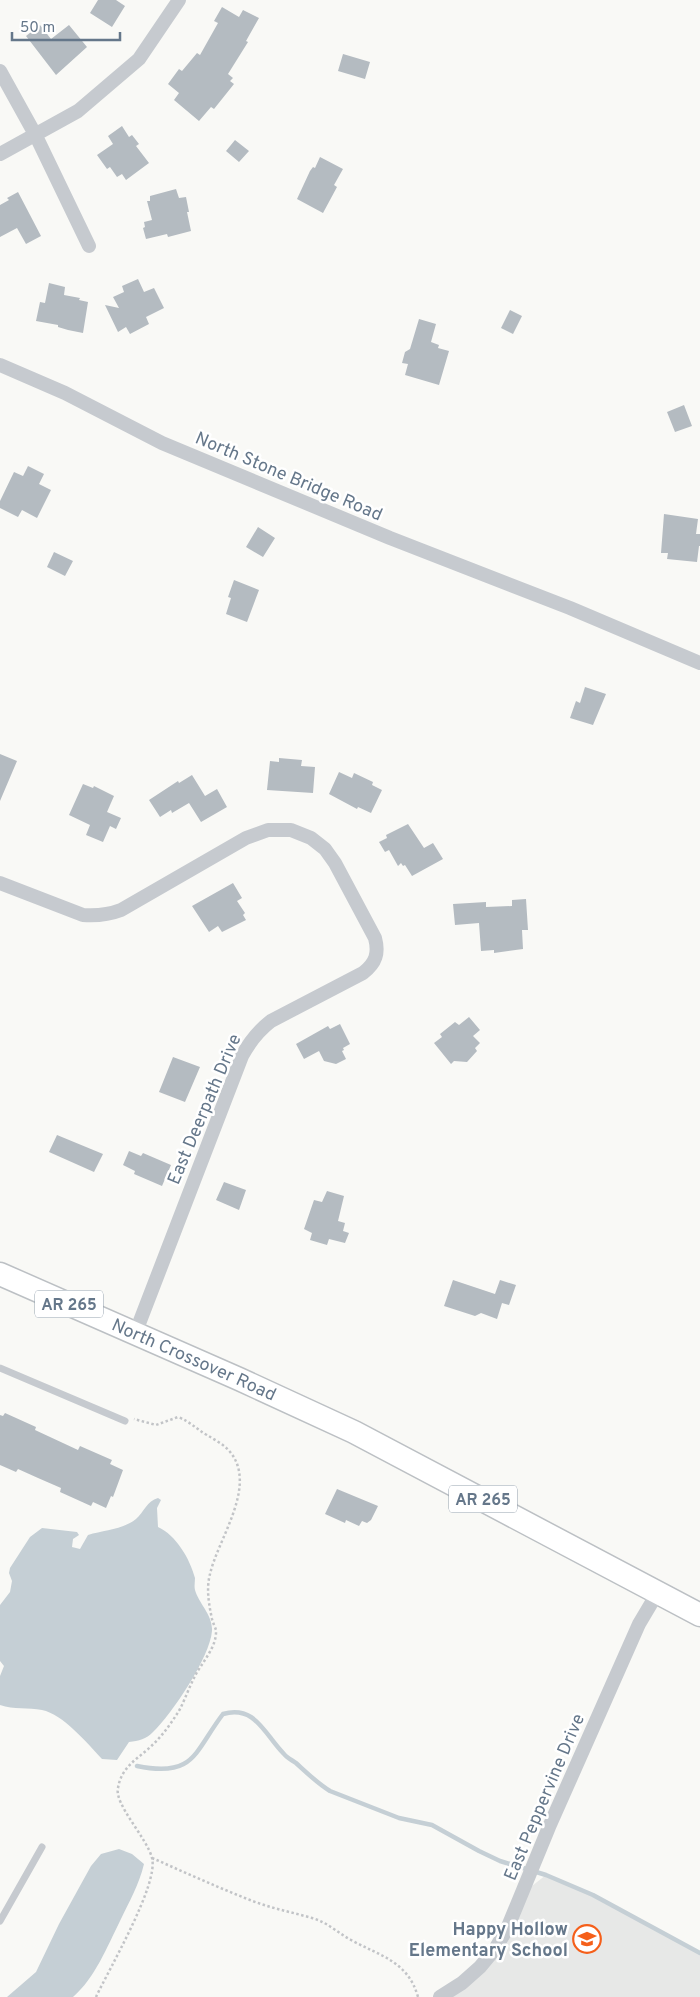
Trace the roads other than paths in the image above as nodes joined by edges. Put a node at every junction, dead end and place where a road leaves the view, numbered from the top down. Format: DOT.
graph roads {
  1 [pos="179,0"];
  2 [pos="0,71"];
  3 [pos="36,136"];
  4 [pos="0,154"];
  5 [pos="89,246"];
  6 [pos="0,365"];
  7 [pos="700,663"];
  8 [pos="0,882"];
  9 [pos="0,1274"];
  10 [pos="135,1334"];
  11 [pos="0,1368"];
  12 [pos="125,1421"];
  13 [pos="658,1592"];
  14 [pos="700,1615"];
  15 [pos="42,1847"];
  16 [pos="0,1921"];
  17 [pos="440,1997"];
  1 -- 3 [label="street"];
  2 -- 3 [label="street"];
  3 -- 4 [label="street"];
  3 -- 5 [label="street"];
  6 -- 7 [label="street, North Stone Bridge Road"];
  8 -- 10 [label="street, East Deerpath Drive"];
  9 -- 10 [label="main road, North Crossover Road / AR 265"];
  10 -- 13 [label="main road, North Crossover Road / AR 265"];
  11 -- 12 [label="lane"];
  13 -- 14 [label="main road, AR 265"];
  13 -- 17 [label="street, East Peppervine Drive"];
  15 -- 16 [label="lane"];
}
